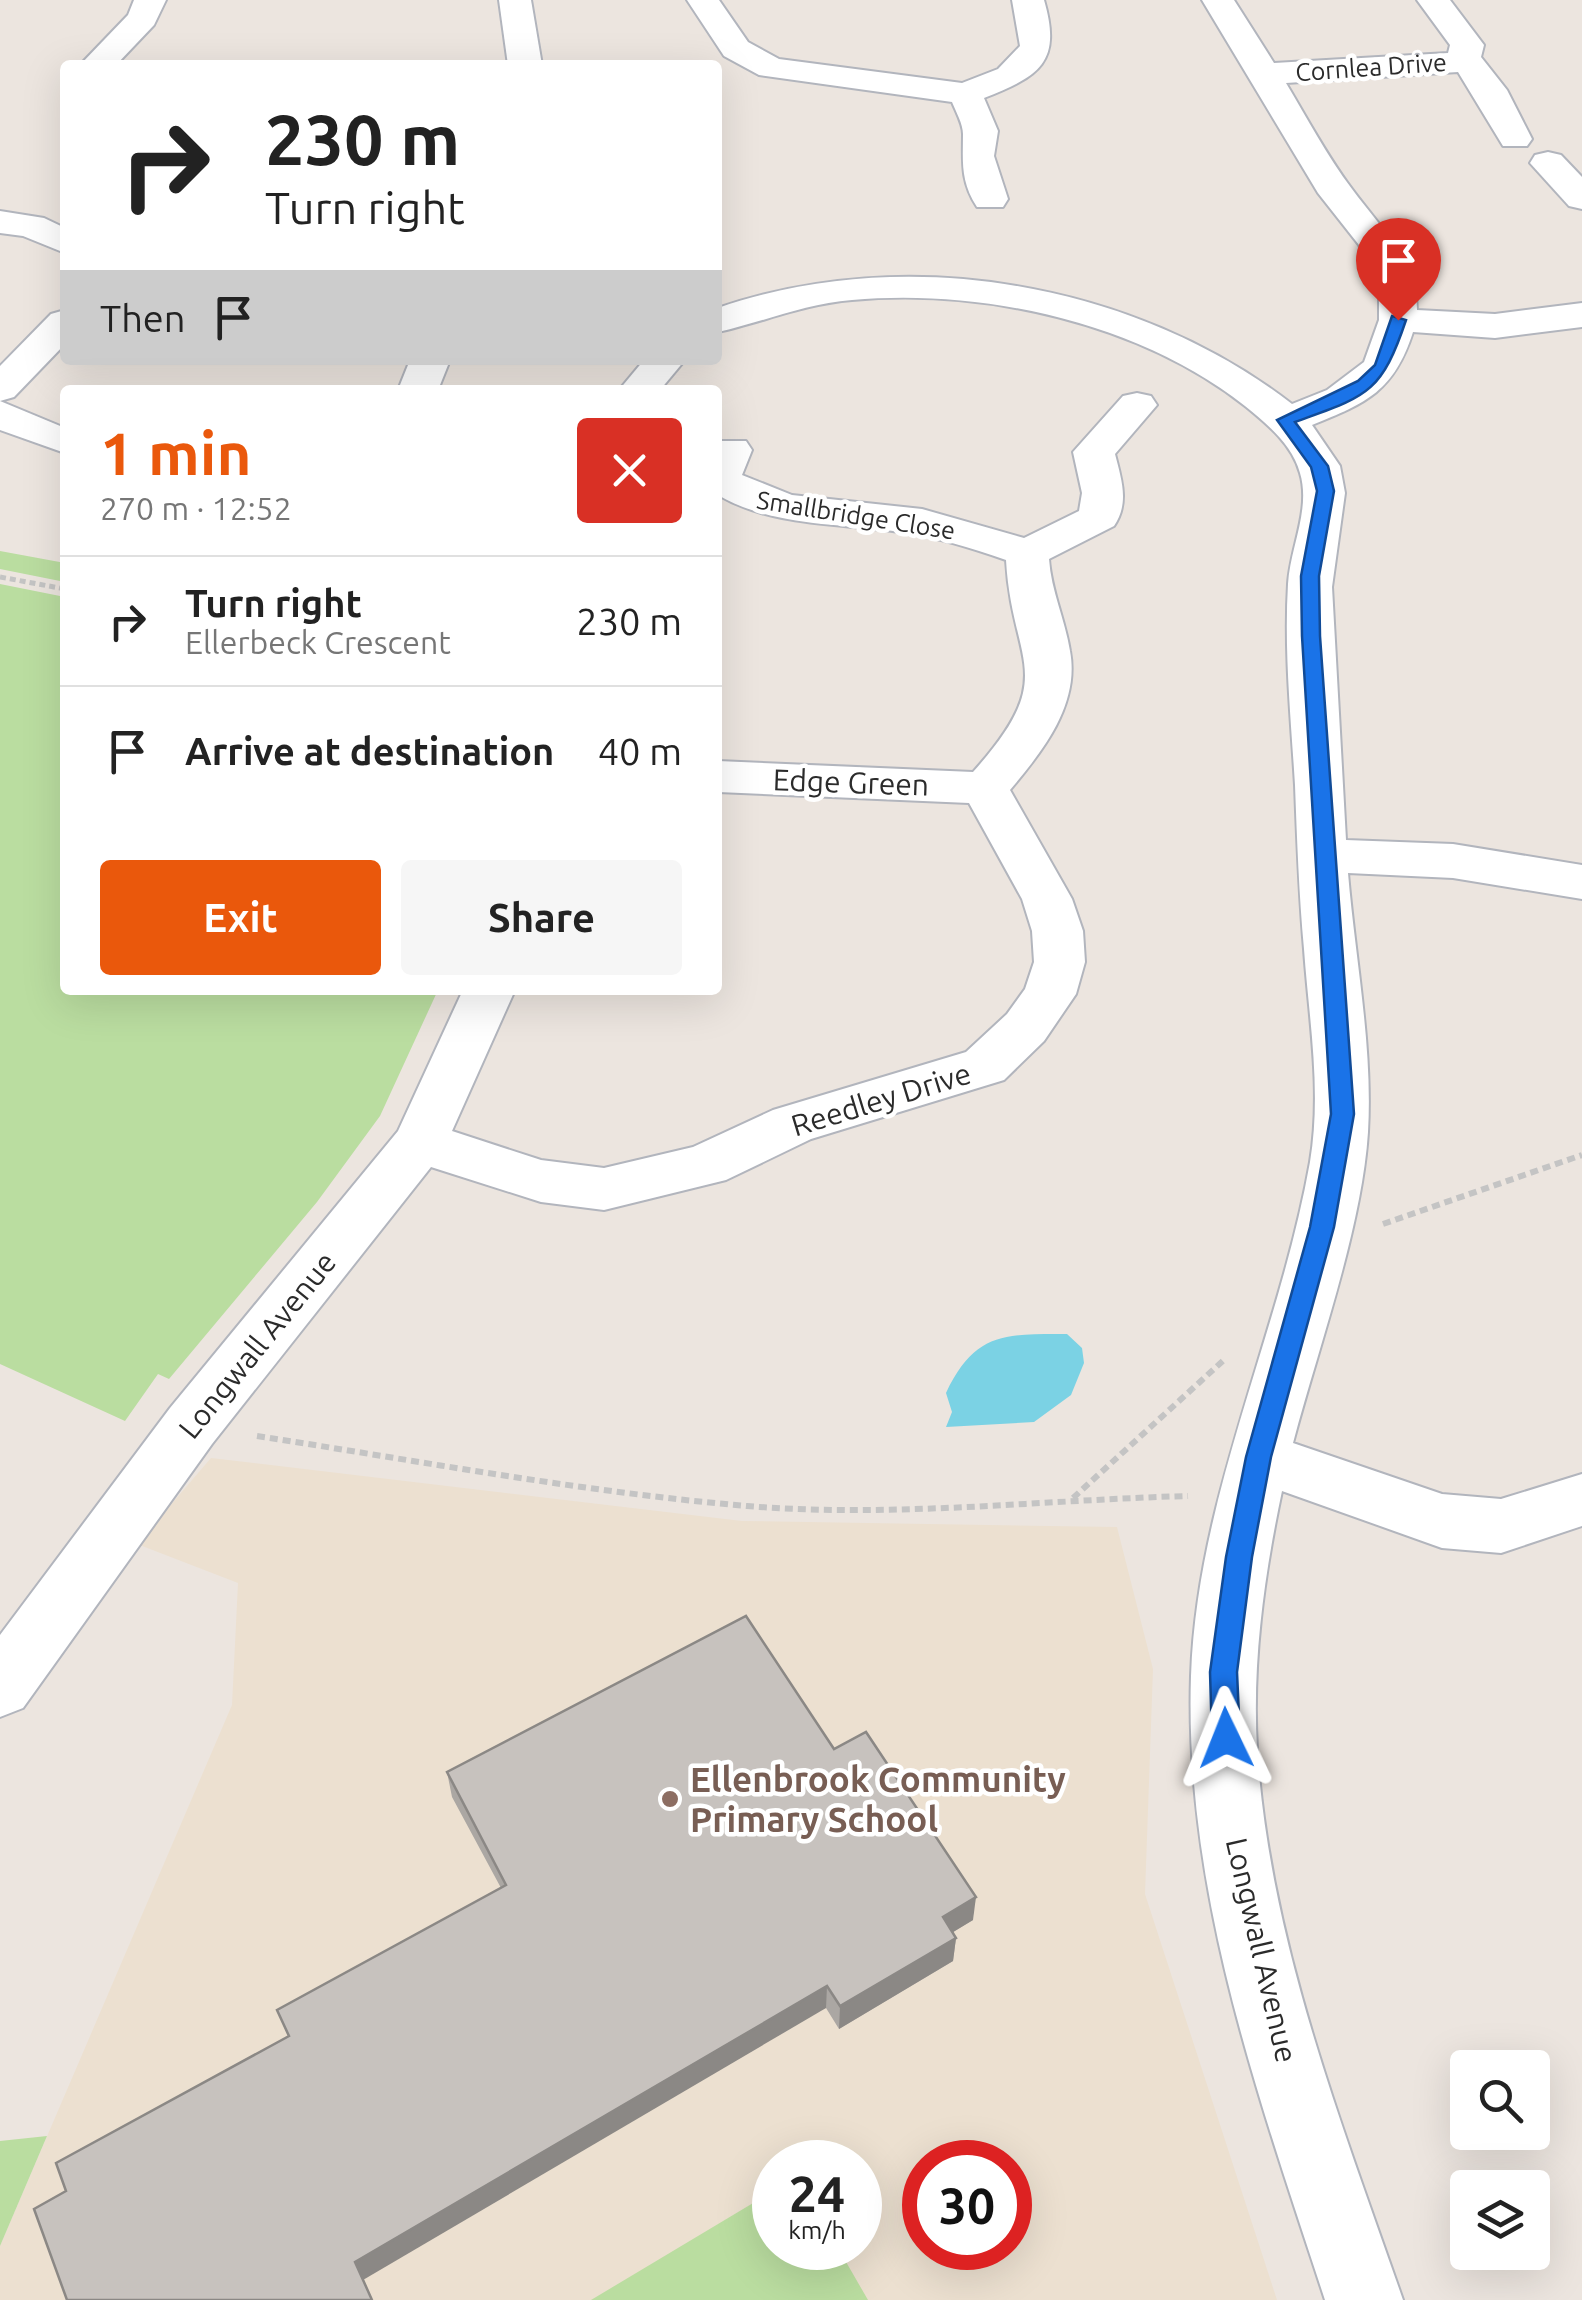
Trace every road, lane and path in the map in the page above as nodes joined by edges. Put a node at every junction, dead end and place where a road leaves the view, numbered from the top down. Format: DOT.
graph roads {
  1 [pos="150,0"];
  2 [pos="515,0"];
  3 [pos="702,0"];
  4 [pos="1028,0"];
  5 [pos="1218,0"];
  6 [pos="1433,0"];
  7 [pos="1464,58"];
  8 [pos="89,60"];
  9 [pos="524,60"];
  10 [pos="1266,74"];
  11 [pos="965,94"];
  12 [pos="1515,139"];
  13 [pos="1548,163"];
  14 [pos="939,174"];
  15 [pos="1582,198"];
  16 [pos="0,222"];
  17 [pos="60,240"];
  18 [pos="1582,315"];
  19 [pos="722,318"];
  20 [pos="1398,320"];
  21 [pos="60,327"];
  22 [pos="661,365"];
  23 [pos="643,385"];
  24 [pos="0,389"];
  25 [pos="1137,406"];
  26 [pos="0,413"];
  27 [pos="1285,420"];
  28 [pos="60,439"];
  29 [pos="730,450"];
  30 [pos="722,471"];
  31 [pos="722,481"];
  32 [pos="1027,553"];
  33 [pos="0,577"];
  34 [pos="60,588"];
  35 [pos="722,777"];
  36 [pos="985,788"];
  37 [pos="1322,855"];
  38 [pos="1582,882"];
  39 [pos="486,995"];
  40 [pos="420,1142"];
  41 [pos="1582,1155"];
  42 [pos="1316,1249"];
  43 [pos="1294,1327"];
  44 [pos="191,1426"];
  45 [pos="1254,1482"];
  46 [pos="1072,1499"];
  47 [pos="1582,1500"];
  48 [pos="0,1688"];
  49 [pos="1364,2300"];
  1 -- 8 [label="street"];
  2 -- 9 [label="street"];
  3 -- 11 [label="street"];
  4 -- 11 [label="street"];
  5 -- 10 [label="street"];
  6 -- 7 [label="street, Cornlea Drive"];
  7 -- 10 [label="street, Cornlea Drive"];
  7 -- 12 [label="street"];
  10 -- 20 [label="street"];
  11 -- 14 [label="street"];
  13 -- 15 [label="street"];
  16 -- 17 [label="street"];
  18 -- 20 [label="street"];
  19 -- 27 [label="street, Longwall Avenue"];
  20 -- 27 [label="street"];
  21 -- 24 [label="street"];
  22 -- 23 [label="street"];
  25 -- 32 [label="street"];
  26 -- 28 [label="street"];
  27 -- 37 [label="street, Longwall Avenue"];
  29 -- 30 [label="street, Smallbridge Close"];
  31 -- 32 [label="street, Smallbridge Close"];
  32 -- 36 [label="street"];
  33 -- 34 [label="path"];
  35 -- 36 [label="street, Edge Green"];
  36 -- 40 [label="street, Reedley Drive"];
  37 -- 38 [label="street"];
  37 -- 42 [label="street, Longwall Avenue"];
  39 -- 40 [label="street, Longwall Avenue"];
  40 -- 44 [label="street, Longwall Avenue"];
  41 -- 42 [label="path"];
  42 -- 43 [label="street, Longwall Avenue"];
  43 -- 45 [label="street, Longwall Avenue"];
  43 -- 46 [label="path"];
  44 -- 46 [label="path"];
  44 -- 48 [label="street, Longwall Avenue"];
  45 -- 46 [label="path"];
  45 -- 47 [label="street"];
  45 -- 49 [label="street, Longwall Avenue"];
}
